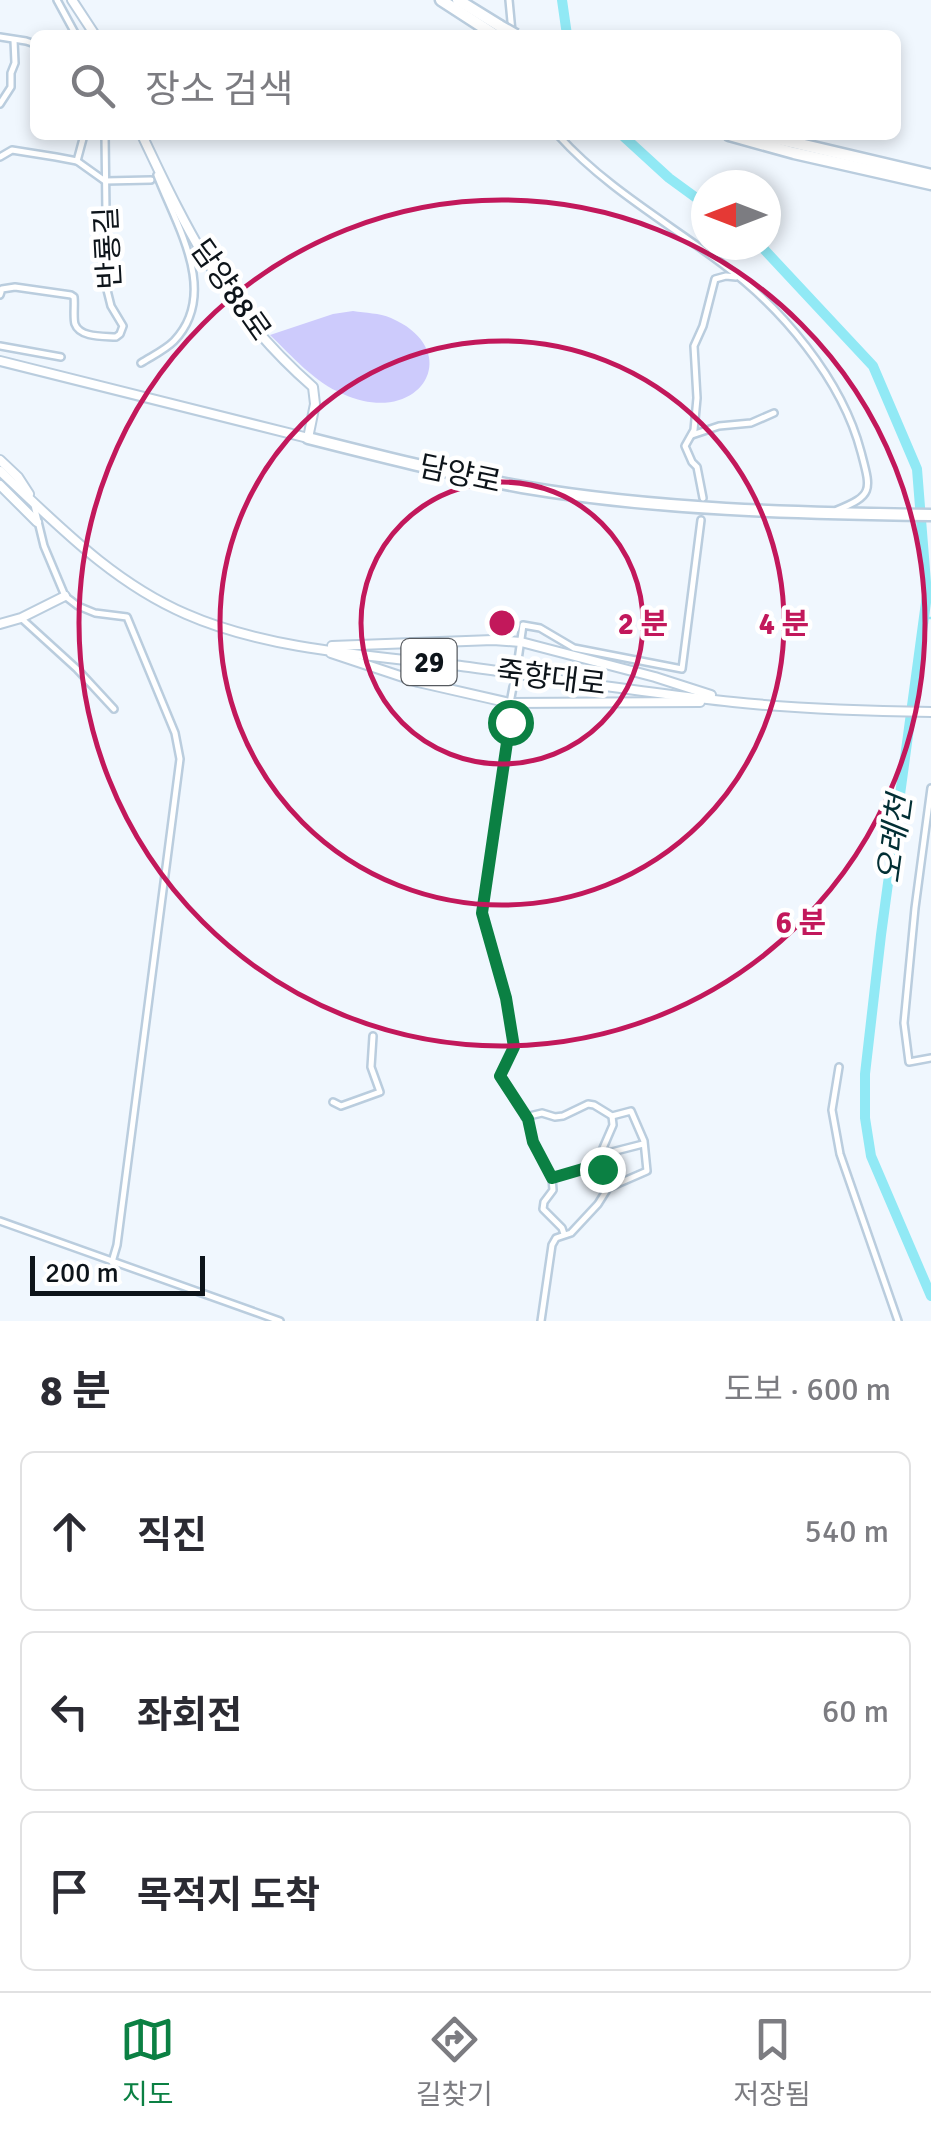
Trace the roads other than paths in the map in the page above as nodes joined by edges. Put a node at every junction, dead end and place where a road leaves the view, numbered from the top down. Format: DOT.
graph roads {
  1 [pos="57,0"];
  2 [pos="72,0"];
  3 [pos="441,0"];
  4 [pos="458,0"];
  5 [pos="508,0"];
  6 [pos="73,30"];
  7 [pos="91,30"];
  8 [pos="494,30"];
  9 [pos="495,30"];
  10 [pos="513,30"];
  11 [pos="0,37"];
  12 [pos="14,40"];
  13 [pos="30,43"];
  14 [pos="0,104"];
  15 [pos="83,140"];
  16 [pos="106,140"];
  17 [pos="144,140"];
  18 [pos="144,140"];
  19 [pos="563,140"];
  20 [pos="747,140"];
  21 [pos="783,140"];
  22 [pos="0,157"];
  23 [pos="77,161"];
  24 [pos="931,176"];
  25 [pos="151,180"];
  26 [pos="105,181"];
  27 [pos="931,184"];
  28 [pos="738,277"];
  29 [pos="0,295"];
  30 [pos="0,346"];
  31 [pos="61,357"];
  32 [pos="0,361"];
  33 [pos="141,364"];
  34 [pos="774,413"];
  35 [pos="692,435"];
  36 [pos="308,438"];
  37 [pos="0,460"];
  38 [pos="0,471"];
  39 [pos="0,485"];
  40 [pos="703,498"];
  41 [pos="34,502"];
  42 [pos="830,513"];
  43 [pos="931,516"];
  44 [pos="701,520"];
  45 [pos="37,522"];
  46 [pos="65,596"];
  47 [pos="21,618"];
  48 [pos="0,624"];
  49 [pos="521,642"];
  50 [pos="313,647"];
  51 [pos="518,660"];
  52 [pos="513,688"];
  53 [pos="729,702"];
  54 [pos="510,703"];
  55 [pos="114,708"];
  56 [pos="931,712"];
  57 [pos="931,788"];
  58 [pos="373,1036"];
  59 [pos="931,1058"];
  60 [pos="839,1067"];
  61 [pos="333,1102"];
  62 [pos="526,1116"];
  63 [pos="612,1116"];
  64 [pos="643,1144"];
  65 [pos="600,1155"];
  66 [pos="600,1164"];
  67 [pos="552,1178"];
  68 [pos="608,1188"];
  69 [pos="0,1221"];
  70 [pos="564,1234"];
  71 [pos="112,1262"];
  72 [pos="280,1321"];
  73 [pos="540,1321"];
  74 [pos="898,1321"];
  1 -- 6 [label="street"];
  2 -- 7 [label="main road"];
  3 -- 8 [label="highway"];
  4 -- 9 [label="highway"];
  5 -- 10 [label="street"];
  11 -- 12 [label="street"];
  12 -- 13 [label="street"];
  12 -- 14 [label="street"];
  15 -- 23 [label="street"];
  16 -- 26 [label="street, 반룡길"];
  17 -- 33 [label="street"];
  18 -- 36 [label="main road, 담양88로"];
  19 -- 28 [label="street"];
  20 -- 27 [label="highway"];
  21 -- 24 [label="highway"];
  22 -- 23 [label="street, 반룡길"];
  23 -- 26 [label="street, 반룡길"];
  25 -- 26 [label="street"];
  26 -- 29 [label="street, 반룡길"];
  28 -- 35 [label="street"];
  28 -- 42 [label="street"];
  30 -- 31 [label="street"];
  32 -- 36 [label="main road, 담양로"];
  34 -- 35 [label="street"];
  35 -- 40 [label="street"];
  36 -- 42 [label="highway, 담양로"];
  37 -- 41 [label="main road, 죽향대로 / 29"];
  38 -- 41 [label="main road, 죽향대로 / 29"];
  39 -- 45 [label="main road"];
  41 -- 45 [label="street"];
  41 -- 50 [label="main road, 죽향대로 / 29"];
  42 -- 43 [label="highway, 담양로"];
  44 -- 49 [label="street"];
  45 -- 46 [label="street"];
  46 -- 47 [label="main road"];
  46 -- 71 [label="street"];
  47 -- 48 [label="main road"];
  47 -- 55 [label="street"];
  49 -- 50 [label="main road"];
  49 -- 51 [label="street"];
  49 -- 53 [label="main road"];
  50 -- 53 [label="main road, 죽향대로 / 29"];
  50 -- 54 [label="main road"];
  52 -- 54 [label="street"];
  53 -- 54 [label="main road"];
  53 -- 56 [label="main road, 죽향대로 / 29"];
  54 -- 62 [label="street"];
  57 -- 59 [label="street"];
  58 -- 61 [label="street"];
  60 -- 74 [label="street"];
  62 -- 63 [label="street"];
  62 -- 67 [label="street"];
  63 -- 64 [label="street"];
  63 -- 65 [label="street"];
  64 -- 65 [label="street"];
  64 -- 68 [label="street"];
  65 -- 66 [label="street"];
  66 -- 67 [label="street"];
  66 -- 68 [label="street"];
  67 -- 70 [label="street"];
  68 -- 70 [label="street"];
  69 -- 71 [label="street"];
  70 -- 73 [label="street"];
  71 -- 72 [label="street"];
}
